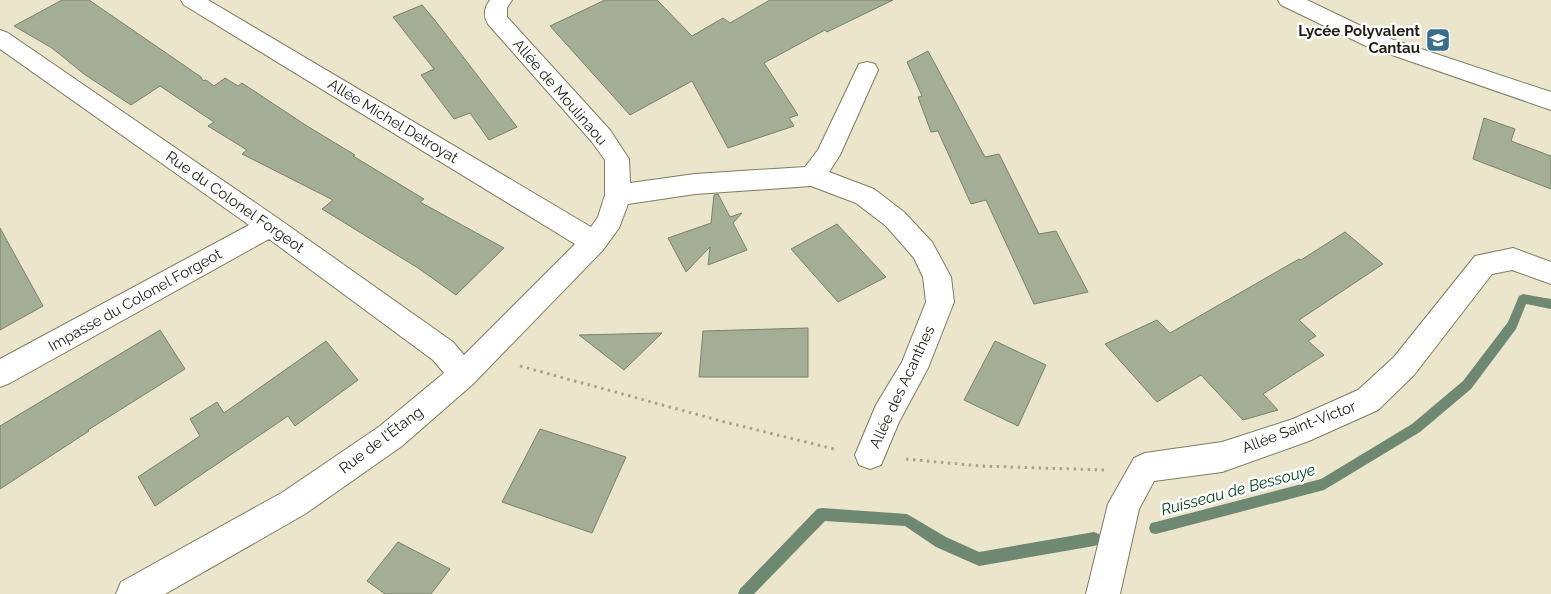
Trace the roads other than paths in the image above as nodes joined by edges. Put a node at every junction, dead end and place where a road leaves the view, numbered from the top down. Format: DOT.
graph roads {
  1 [pos="192,0"];
  2 [pos="501,0"];
  3 [pos="1289,0"];
  4 [pos="0,38"];
  5 [pos="867,70"];
  6 [pos="1551,101"];
  7 [pos="812,176"];
  8 [pos="618,195"];
  9 [pos="270,226"];
  10 [pos="594,242"];
  11 [pos="1551,273"];
  12 [pos="0,374"];
  13 [pos="463,375"];
  14 [pos="870,455"];
  15 [pos="133,594"];
  16 [pos="1103,594"];
  1 -- 10 [label="street, Allée Michel Detroyat"];
  2 -- 8 [label="street, Allée de Moulinaou"];
  3 -- 6 [label="street"];
  4 -- 9 [label="street, Rue du Colonel Forgeot"];
  5 -- 7 [label="street"];
  7 -- 8 [label="street, Allée des Acanthes"];
  7 -- 14 [label="street, Allée des Acanthes"];
  8 -- 10 [label="street, Allée de Moulinaou"];
  9 -- 12 [label="street, Impasse du Colonel Forgeot"];
  9 -- 13 [label="street, Rue du Colonel Forgeot"];
  10 -- 13 [label="street, Rue de l'Étang"];
  11 -- 16 [label="street, Allée Saint-Victor"];
  13 -- 15 [label="street, Rue de l'Étang"];
}
